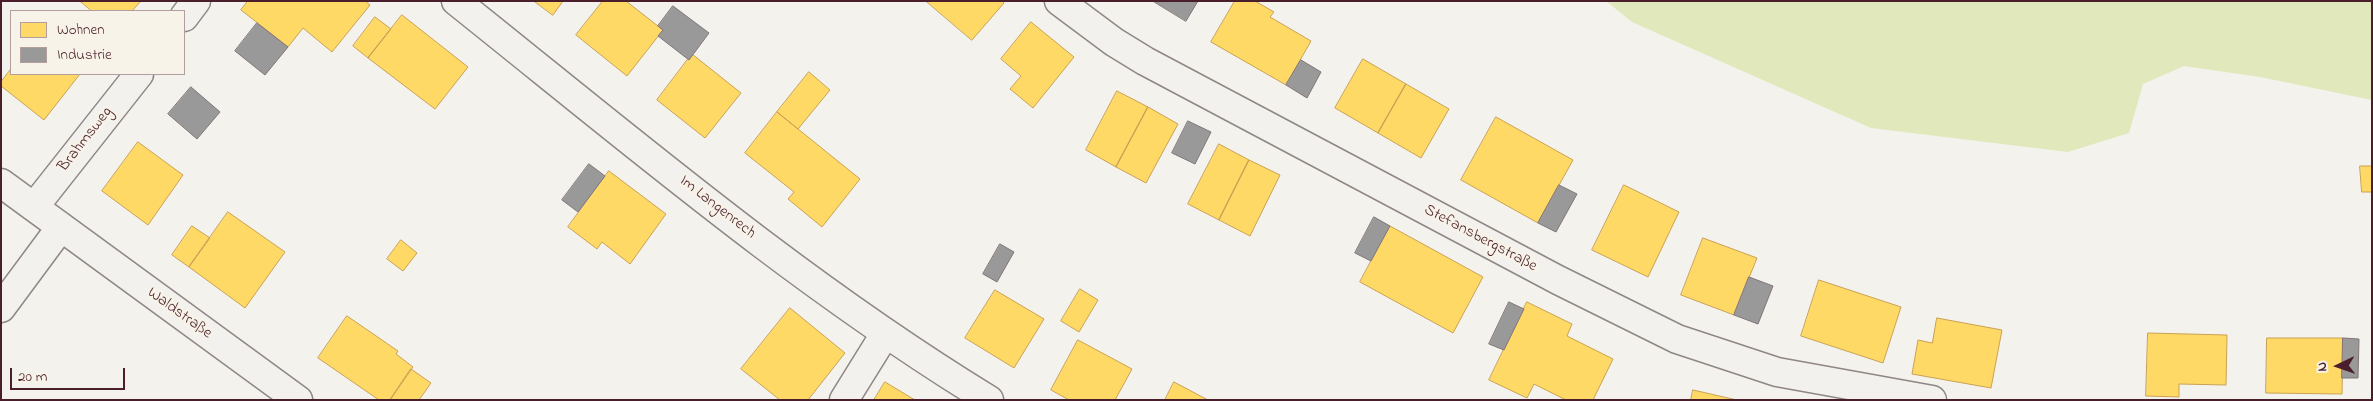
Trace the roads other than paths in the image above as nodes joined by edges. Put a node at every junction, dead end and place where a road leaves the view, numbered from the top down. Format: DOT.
graph roads {
  1 [pos="196,1"];
  2 [pos="456,1"];
  3 [pos="1059,1"];
  4 [pos="185,16"];
  5 [pos="138,75"];
  6 [pos="1,183"];
  7 [pos="34,207"];
  8 [pos="61,228"];
  9 [pos="1,308"];
  10 [pos="885,334"];
  11 [pos="298,400"];
  12 [pos="844,400"];
  13 [pos="989,400"];
  14 [pos="1932,400"];
  1 -- 4 [label="street"];
  2 -- 10 [label="street, Im Langenrech"];
  3 -- 14 [label="street, Stefansbergstraße"];
  5 -- 7 [label="street, Brahmsweg"];
  6 -- 7 [label="street, Waldstraße"];
  7 -- 8 [label="street, Waldstraße"];
  8 -- 9 [label="street"];
  8 -- 11 [label="street, Waldstraße"];
  10 -- 12 [label="street"];
  10 -- 13 [label="street, Im Langenrech"];
}
